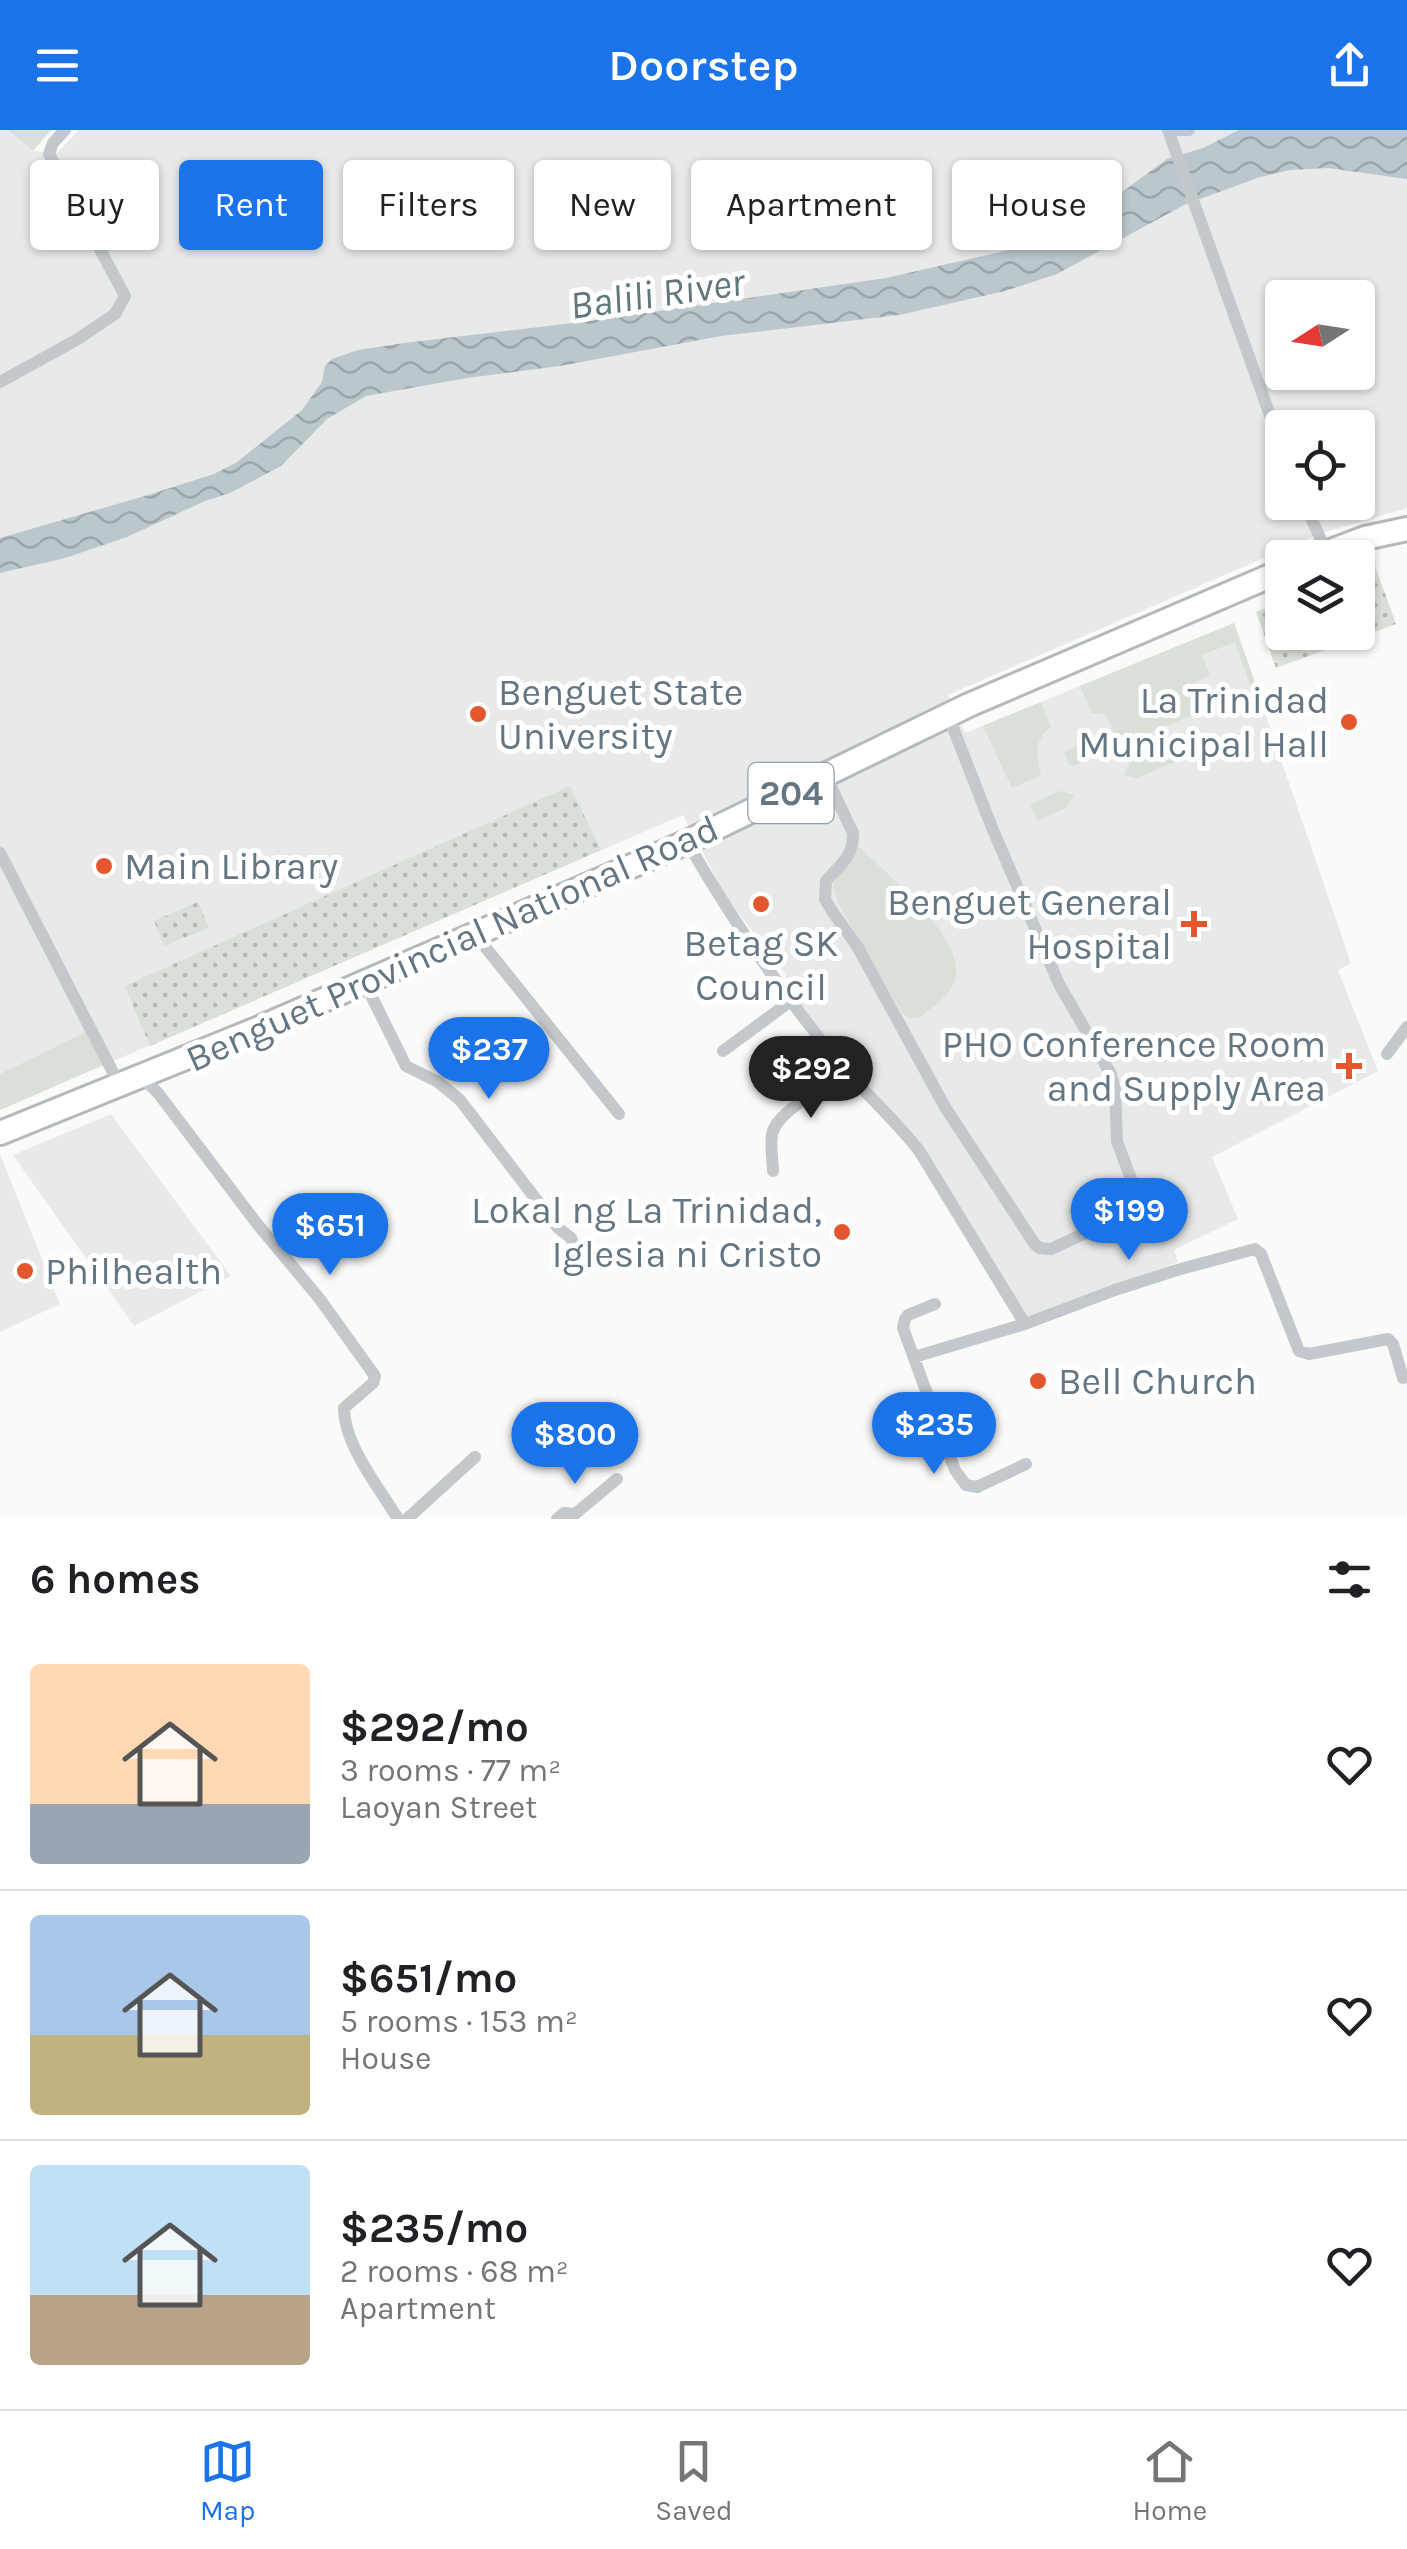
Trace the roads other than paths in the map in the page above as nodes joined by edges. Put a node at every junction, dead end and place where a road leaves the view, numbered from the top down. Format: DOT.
graph roads {
  1 [pos="65,130"];
  2 [pos="1189,130"];
  3 [pos="1173,133"];
  4 [pos="2,377"];
  5 [pos="1268,410"];
  6 [pos="1407,529"];
  7 [pos="1359,540"];
  8 [pos="1265,577"];
  9 [pos="948,715"];
  10 [pos="826,776"];
  11 [pos="688,842"];
  12 [pos="0,853"];
  13 [pos="474,934"];
  14 [pos="365,983"];
  15 [pos="792,1000"];
  16 [pos="1407,1027"];
  17 [pos="723,1051"];
  18 [pos="1387,1054"];
  19 [pos="848,1073"];
  20 [pos="131,1081"];
  21 [pos="619,1114"];
  22 [pos="0,1134"];
  23 [pos="773,1171"];
  24 [pos="574,1244"];
  25 [pos="935,1304"];
  26 [pos="1024,1324"];
  27 [pos="914,1357"];
  28 [pos="1402,1378"];
  29 [pos="474,1456"];
  30 [pos="1026,1464"];
  31 [pos="616,1479"];
  32 [pos="398,1519"];
  33 [pos="407,1519"];
  34 [pos="557,1519"];
  1 -- 4 [label="street"];
  2 -- 3 [label="street"];
  3 -- 5 [label="street"];
  6 -- 7 [label="highway"];
  8 -- 9 [label="highway, Benguet Provincial National Road / 204"];
  9 -- 10 [label="highway, Benguet Provincial National Road / 204"];
  9 -- 10 [label="street"];
  10 -- 11 [label="highway, Benguet Provincial National Road / 204"];
  11 -- 13 [label="highway, Benguet Provincial National Road / 204"];
  11 -- 15 [label="street"];
  12 -- 20 [label="street"];
  13 -- 14 [label="highway, Benguet Provincial National Road / 204"];
  13 -- 21 [label="street"];
  14 -- 20 [label="highway, Benguet Provincial National Road / 204"];
  14 -- 24 [label="street"];
  15 -- 17 [label="street"];
  15 -- 19 [label="street"];
  16 -- 18 [label="street"];
  19 -- 23 [label="street"];
  19 -- 26 [label="street"];
  20 -- 22 [label="highway, Benguet Provincial National Road / 204"];
  20 -- 32 [label="street"];
  25 -- 27 [label="street"];
  26 -- 27 [label="street"];
  26 -- 28 [label="street"];
  27 -- 30 [label="street"];
  29 -- 33 [label="street"];
  31 -- 34 [label="street"];
}
